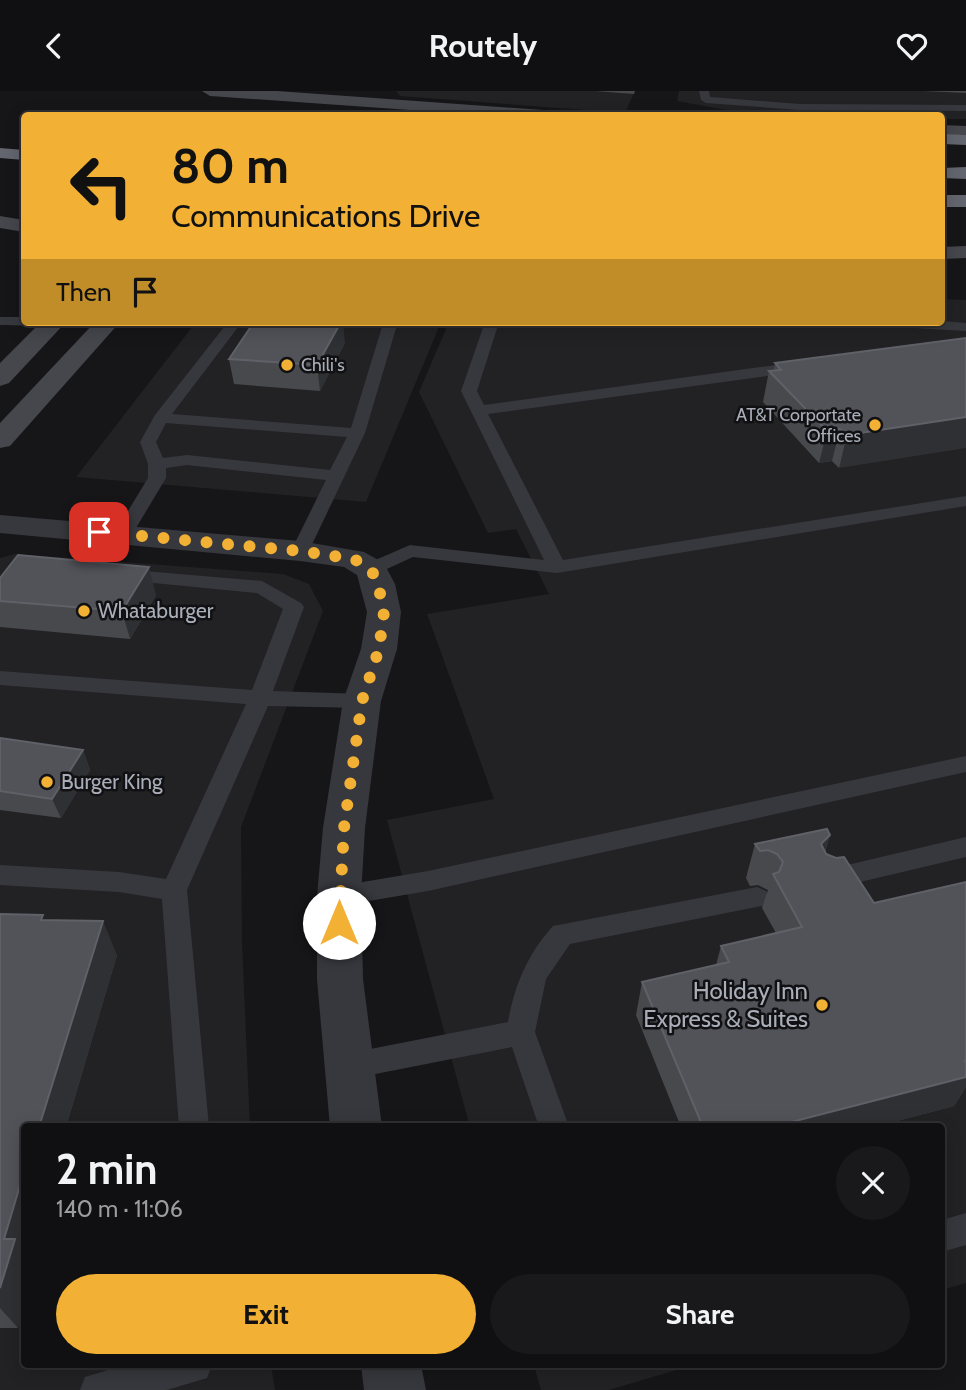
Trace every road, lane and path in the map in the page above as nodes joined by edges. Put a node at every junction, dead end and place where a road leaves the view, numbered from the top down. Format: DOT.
graph roads {
  1 [pos="210,91"];
  2 [pos="345,91"];
  3 [pos="704,91"];
  4 [pos="269,95"];
  5 [pos="307,98"];
  6 [pos="375,103"];
  7 [pos="966,108"];
  8 [pos="254,112"];
  9 [pos="293,112"];
  10 [pos="501,112"];
  11 [pos="945,130"];
  12 [pos="966,131"];
  13 [pos="945,139"];
  14 [pos="966,140"];
  15 [pos="0,141"];
  16 [pos="21,142"];
  17 [pos="0,153"];
  18 [pos="21,155"];
  19 [pos="945,160"];
  20 [pos="966,160"];
  21 [pos="0,167"];
  22 [pos="21,168"];
  23 [pos="945,173"];
  24 [pos="966,173"];
  25 [pos="945,185"];
  26 [pos="966,185"];
  27 [pos="945,201"];
  28 [pos="966,201"];
  29 [pos="0,222"];
  30 [pos="21,224"];
  31 [pos="945,253"];
  32 [pos="966,253"];
  33 [pos="0,321"];
  34 [pos="21,321"];
  35 [pos="50,326"];
  36 [pos="104,326"];
  37 [pos="232,326"];
  38 [pos="390,326"];
  39 [pos="491,326"];
  40 [pos="945,326"];
  41 [pos="966,327"];
  42 [pos="816,365"];
  43 [pos="0,378"];
  44 [pos="479,410"];
  45 [pos="161,418"];
  46 [pos="356,433"];
  47 [pos="0,440"];
  48 [pos="157,464"];
  49 [pos="335,476"];
  50 [pos="966,501"];
  51 [pos="0,524"];
  52 [pos="123,534"];
  53 [pos="300,551"];
  54 [pos="557,567"];
  55 [pos="371,569"];
  56 [pos="96,573"];
  57 [pos="0,678"];
  58 [pos="260,698"];
  59 [pos="362,701"];
  60 [pos="966,764"];
  61 [pos="966,847"];
  62 [pos="0,875"];
  63 [pos="825,880"];
  64 [pos="174,890"];
  65 [pos="339,896"];
  66 [pos="757,898"];
  67 [pos="521,1032"];
  68 [pos="350,1066"];
  69 [pos="194,1123"];
  70 [pos="356,1123"];
  71 [pos="553,1123"];
  72 [pos="966,1229"];
  73 [pos="945,1235"];
  74 [pos="182,1368"];
  75 [pos="391,1368"];
  76 [pos="98,1390"];
  77 [pos="395,1390"];
  1 -- 4 [label="main road"];
  2 -- 6 [label="main road"];
  3 -- 7 [label="lane"];
  4 -- 5 [label="main road"];
  4 -- 8 [label="main road"];
  5 -- 6 [label="main road"];
  5 -- 9 [label="main road"];
  6 -- 10 [label="main road"];
  11 -- 12 [label="main road"];
  13 -- 14 [label="highway"];
  15 -- 16 [label="highway"];
  17 -- 18 [label="highway"];
  19 -- 20 [label="highway"];
  21 -- 22 [label="highway"];
  23 -- 24 [label="highway"];
  25 -- 26 [label="highway"];
  27 -- 28 [label="highway"];
  29 -- 30 [label="main road"];
  31 -- 32 [label="main road"];
  33 -- 34 [label="lane"];
  35 -- 43 [label="main road"];
  36 -- 47 [label="main road"];
  37 -- 45 [label="lane"];
  38 -- 46 [label="lane"];
  39 -- 44 [label="lane"];
  40 -- 41 [label="lane"];
  42 -- 44 [label="lane"];
  44 -- 54 [label="lane"];
  45 -- 46 [label="lane"];
  45 -- 48 [label="lane"];
  46 -- 49 [label="lane"];
  48 -- 49 [label="lane"];
  48 -- 52 [label="lane"];
  49 -- 53 [label="lane"];
  50 -- 54 [label="lane"];
  51 -- 52 [label="street"];
  52 -- 53 [label="street"];
  53 -- 55 [label="street"];
  54 -- 55 [label="lane"];
  55 -- 59 [label="street"];
  56 -- 58 [label="lane"];
  57 -- 58 [label="lane"];
  58 -- 59 [label="lane"];
  58 -- 64 [label="lane"];
  59 -- 65 [label="street"];
  60 -- 65 [label="lane"];
  61 -- 63 [label="lane"];
  62 -- 64 [label="lane"];
  64 -- 69 [label="lane"];
  65 -- 68 [label="street"];
  66 -- 67 [label="lane"];
  67 -- 68 [label="lane"];
  67 -- 71 [label="lane"];
  68 -- 70 [label="street"];
  72 -- 73 [label="lane"];
  74 -- 76 [label="lane"];
  75 -- 77 [label="street"];
}
